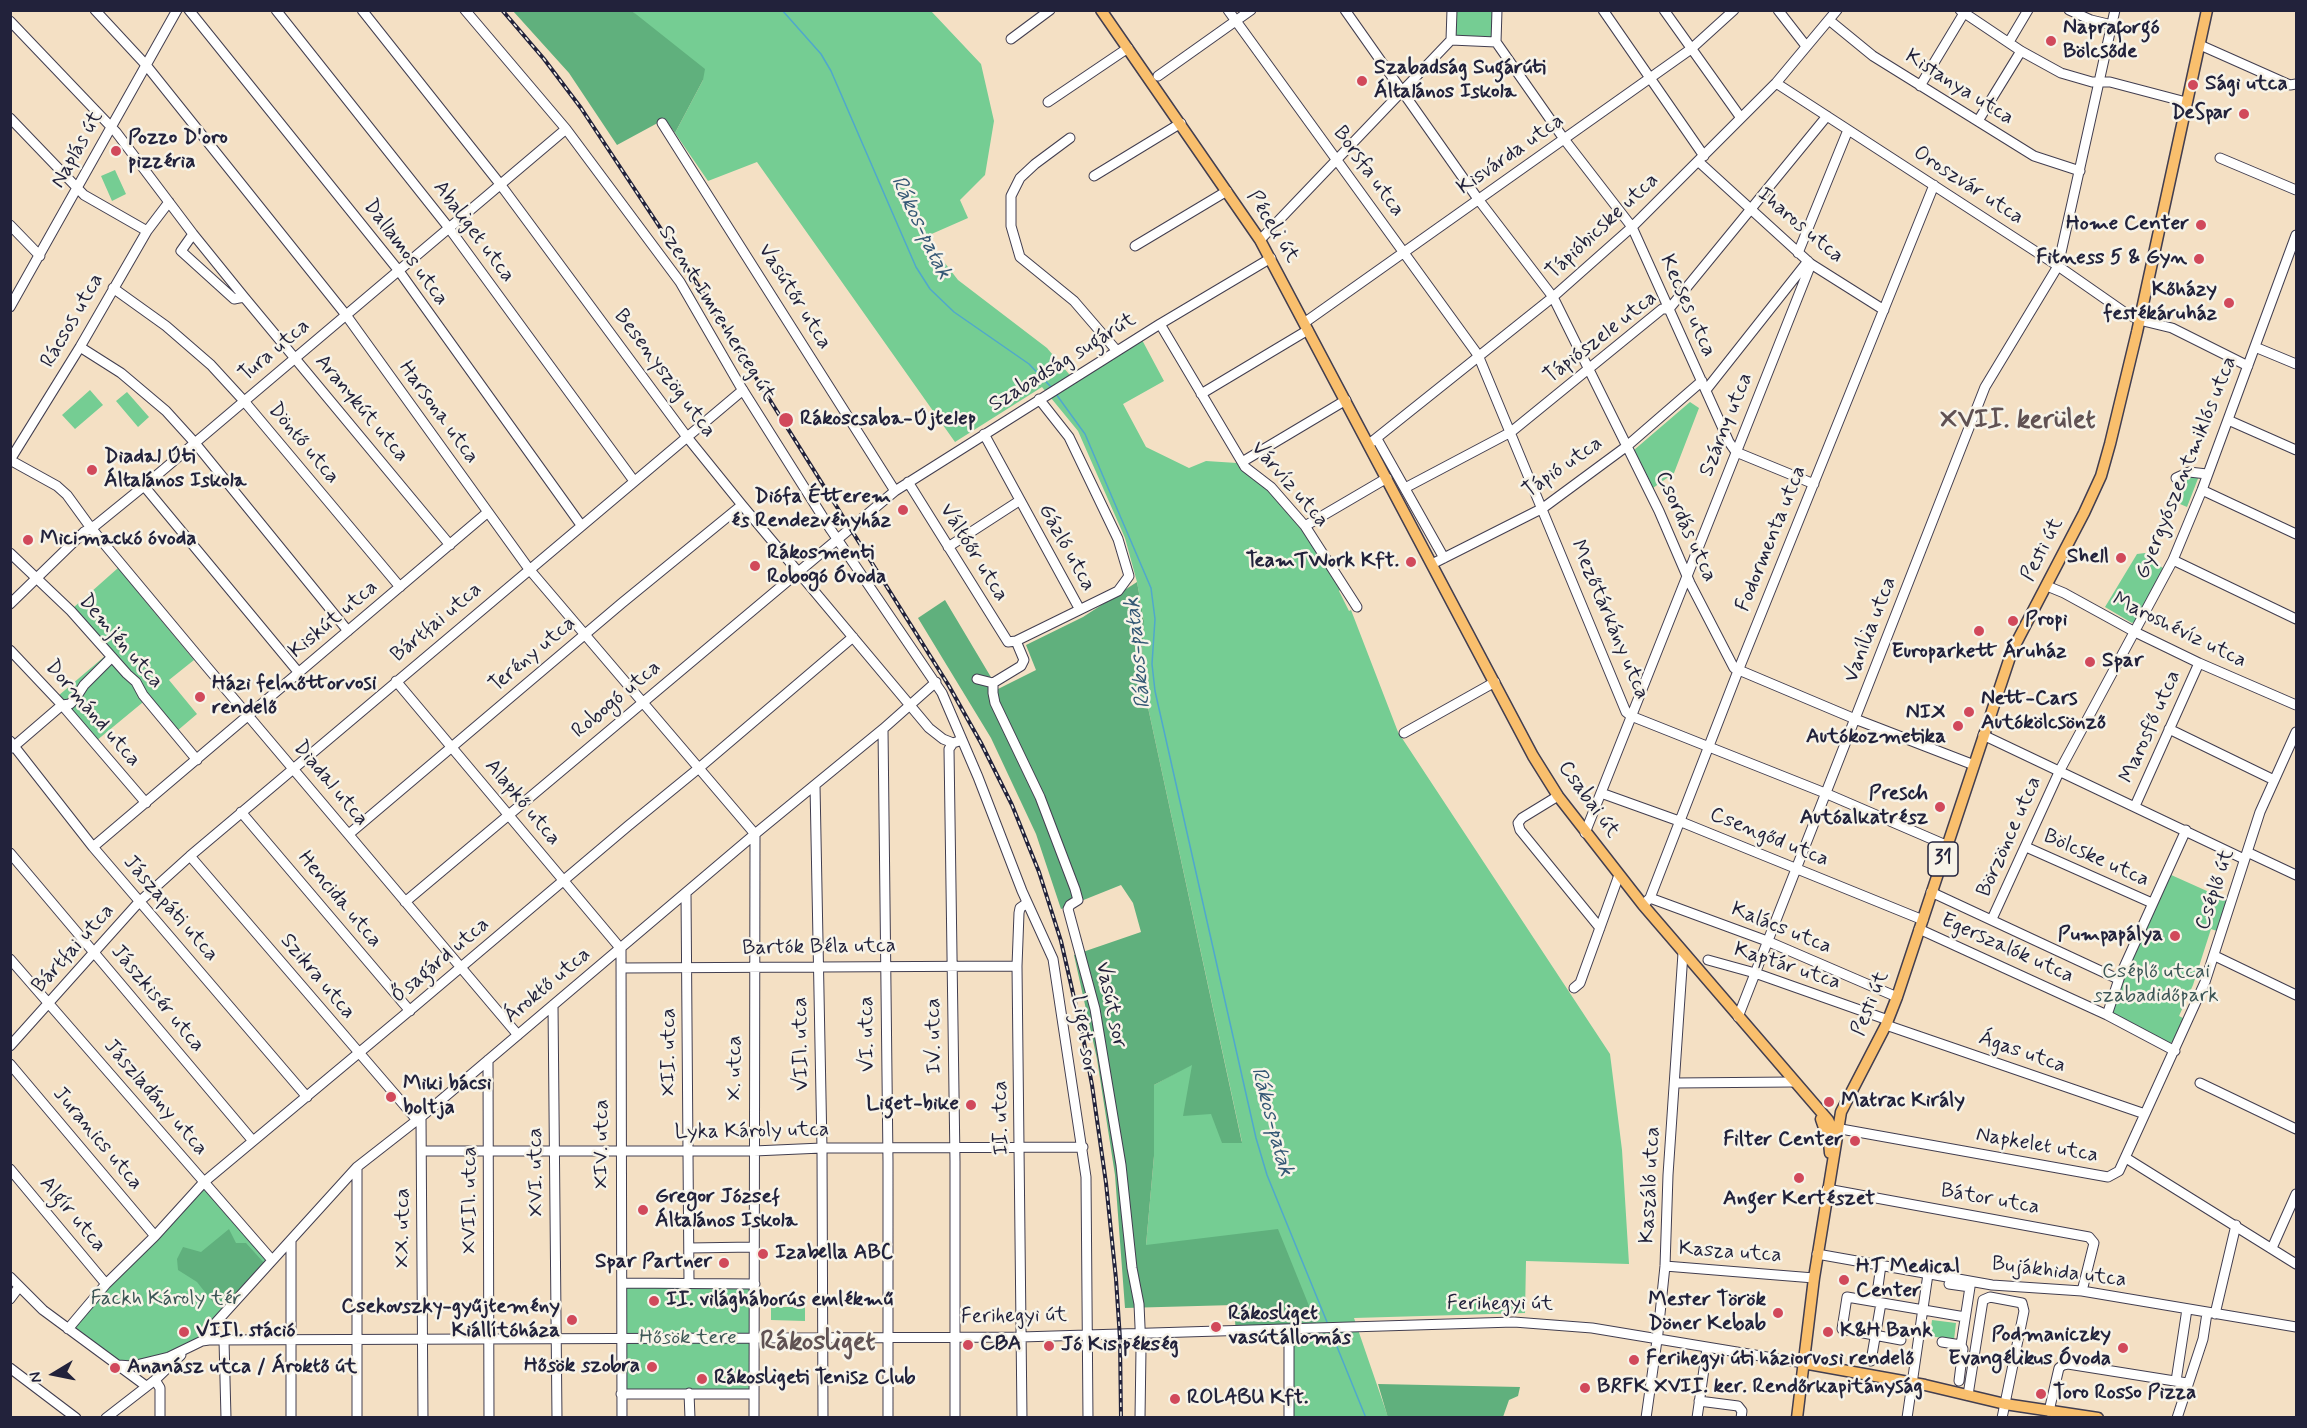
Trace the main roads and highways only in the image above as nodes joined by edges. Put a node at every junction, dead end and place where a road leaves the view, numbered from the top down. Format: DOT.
graph roads {
  1 [pos="1101,10"];
  2 [pos="2206,10"];
  3 [pos="1387,478"];
  4 [pos="1816,1106"];
  5 [pos="1836,1126"];
  6 [pos="1831,1165"];
  7 [pos="1803,1363"];
  8 [pos="1797,1418"];
  9 [pos="2098,1418"];
  1 -- 3 [label="main road, Péceli út"];
  2 -- 5 [label="main road, Pesti út / 31"];
  3 -- 4 [label="main road, Csabai út"];
  4 -- 5 [label="main road, Csabai út"];
  4 -- 6 [label="main road, Csabai út"];
  5 -- 6 [label="main road, Pesti út / 31"];
  6 -- 7 [label="main road, Pesti út / 31"];
  7 -- 8 [label="main road, Pesti út / 31"];
  7 -- 9 [label="main road, Ferihegyi út"];
}
